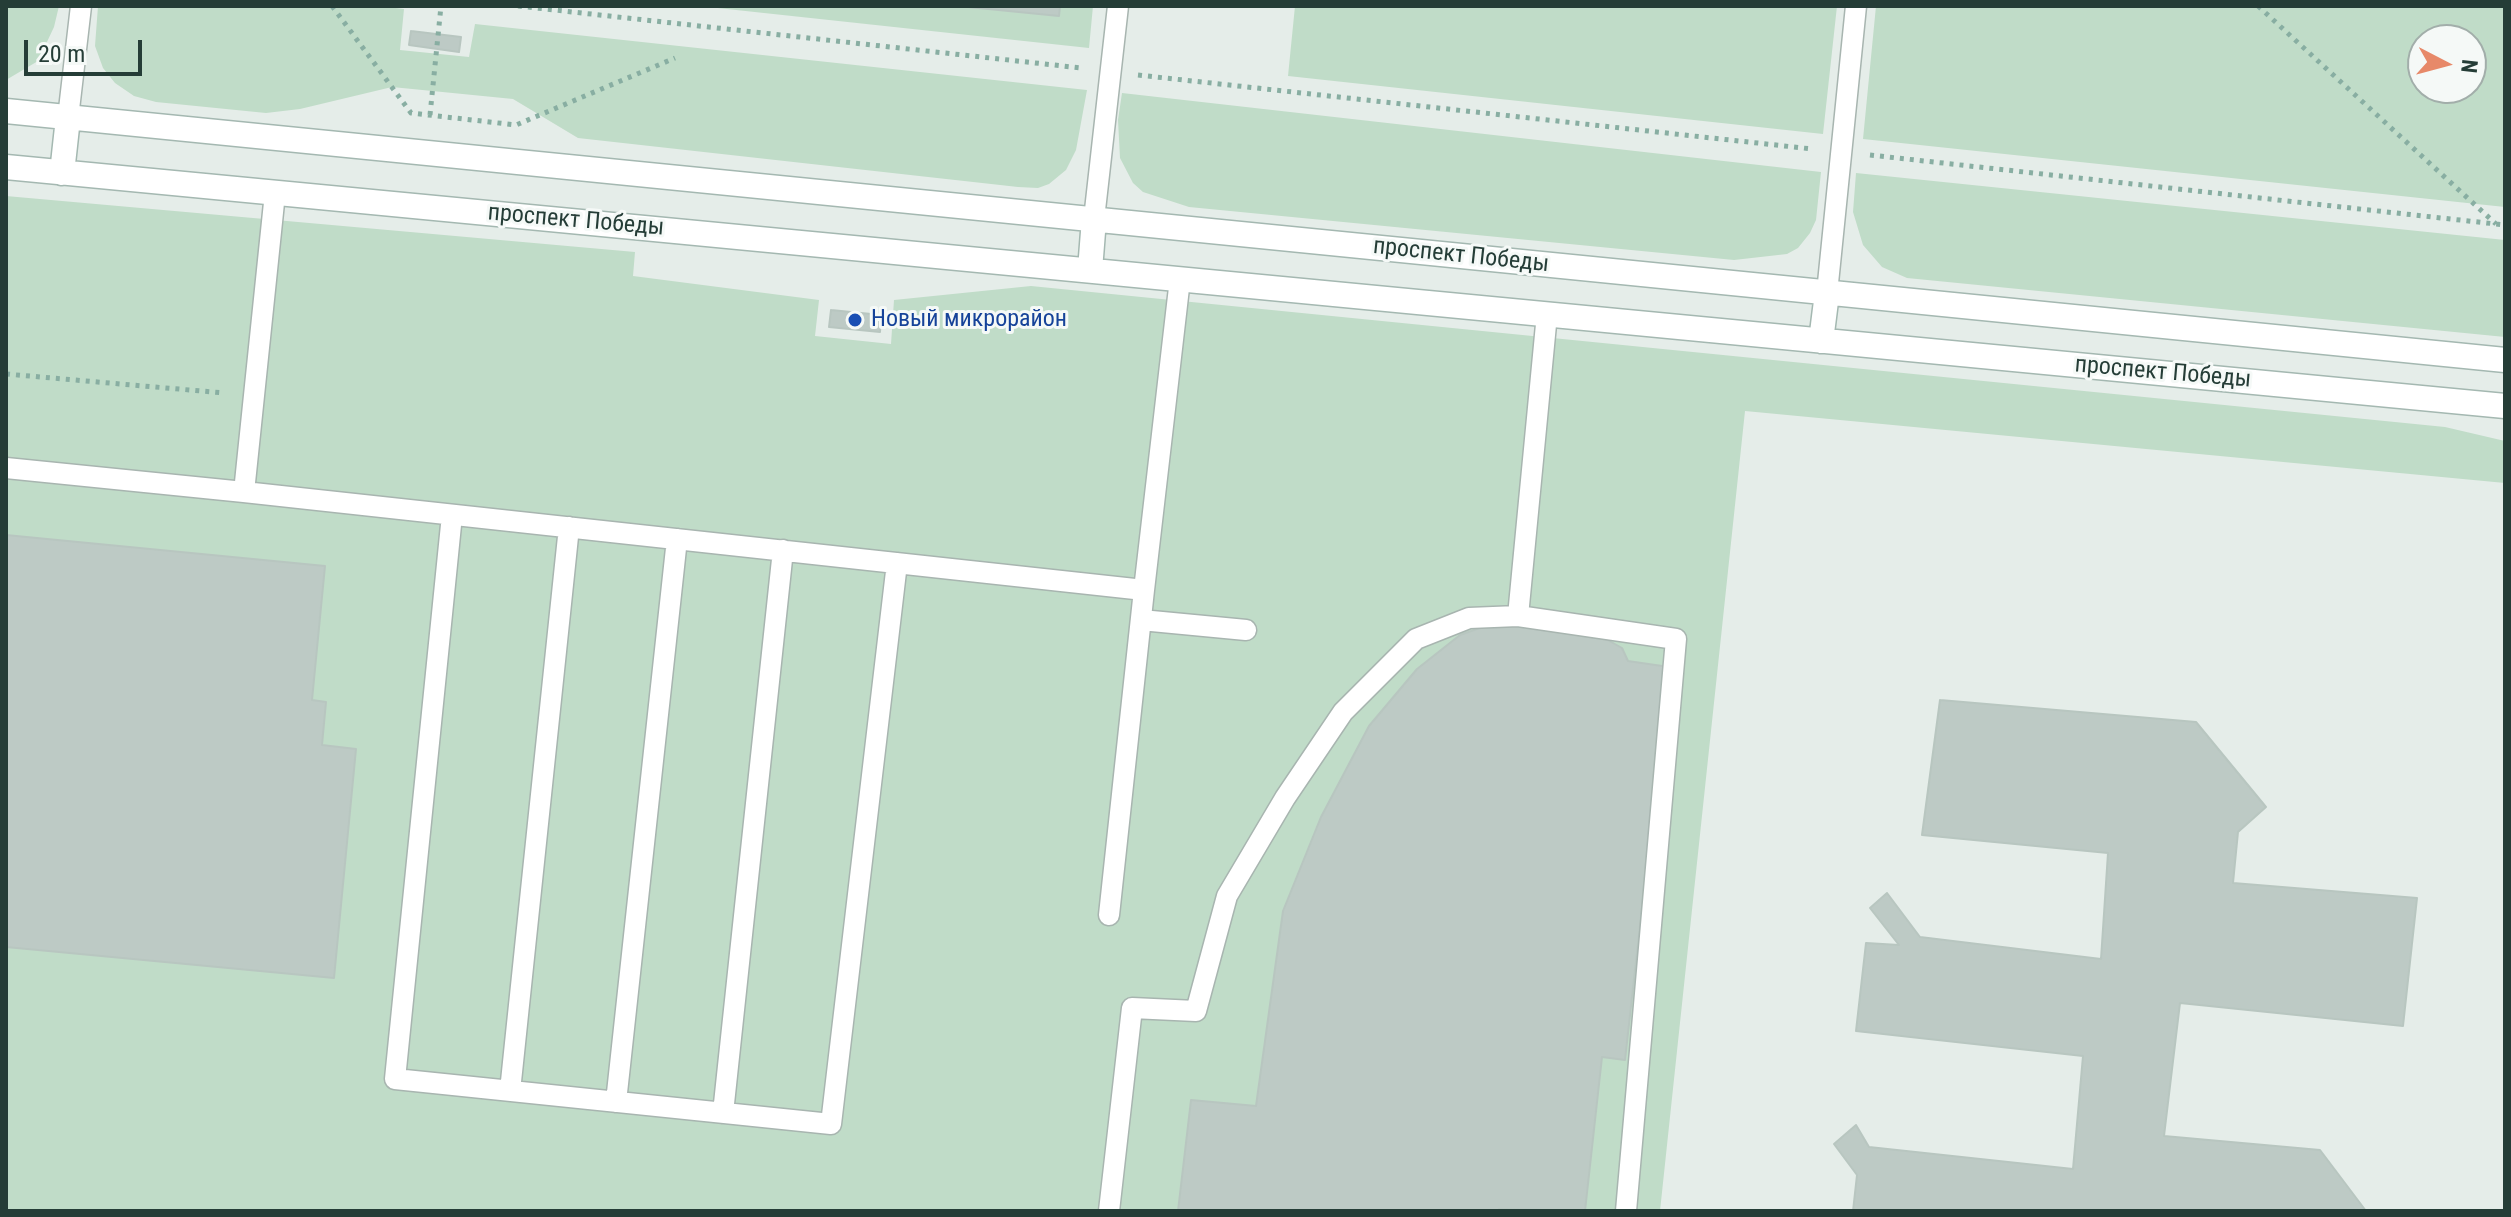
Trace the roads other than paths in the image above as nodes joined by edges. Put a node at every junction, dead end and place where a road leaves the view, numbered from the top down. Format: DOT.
graph roads {
  1 [pos="81,6"];
  2 [pos="1118,6"];
  3 [pos="1856,6"];
  4 [pos="6,111"];
  5 [pos="68,118"];
  6 [pos="6,167"];
  7 [pos="62,173"];
  8 [pos="275,193"];
  9 [pos="1094,219"];
  10 [pos="1090,270"];
  11 [pos="1180,279"];
  12 [pos="1827,293"];
  13 [pos="1547,314"];
  14 [pos="1821,341"];
  15 [pos="2505,360"];
  16 [pos="2505,406"];
  17 [pos="6,468"];
  18 [pos="244,492"];
  19 [pos="452,515"];
  20 [pos="569,527"];
  21 [pos="677,539"];
  22 [pos="783,550"];
  23 [pos="897,563"];
  24 [pos="1144,590"];
  25 [pos="1518,616"];
  26 [pos="1141,620"];
  27 [pos="1246,630"];
  28 [pos="1109,915"];
  29 [pos="510,1091"];
  30 [pos="616,1102"];
  31 [pos="723,1113"];
  32 [pos="1109,1211"];
  33 [pos="1626,1211"];
  1 -- 5 [label="lane"];
  2 -- 9 [label="lane"];
  3 -- 12 [label="lane"];
  4 -- 5 [label="main road, проспект Победы"];
  5 -- 7 [label="main road"];
  5 -- 9 [label="main road, проспект Победы"];
  6 -- 7 [label="main road, проспект Победы"];
  7 -- 8 [label="main road, проспект Победы"];
  8 -- 10 [label="main road, проспект Победы"];
  8 -- 18 [label="lane"];
  9 -- 10 [label="main road"];
  9 -- 12 [label="main road, проспект Победы"];
  10 -- 11 [label="main road, проспект Победы"];
  11 -- 13 [label="main road, проспект Победы"];
  11 -- 24 [label="lane"];
  12 -- 14 [label="main road"];
  12 -- 15 [label="main road, проспект Победы"];
  13 -- 14 [label="main road, проспект Победы"];
  13 -- 25 [label="lane"];
  14 -- 16 [label="main road, проспект Победы"];
  17 -- 18 [label="lane"];
  18 -- 19 [label="lane"];
  19 -- 20 [label="lane"];
  19 -- 29 [label="lane"];
  20 -- 21 [label="lane"];
  20 -- 29 [label="lane"];
  21 -- 22 [label="lane"];
  21 -- 30 [label="lane"];
  22 -- 23 [label="lane"];
  22 -- 31 [label="lane"];
  23 -- 24 [label="lane"];
  23 -- 31 [label="lane"];
  24 -- 26 [label="lane"];
  25 -- 32 [label="lane"];
  25 -- 33 [label="lane"];
  26 -- 27 [label="lane"];
  26 -- 28 [label="lane"];
  29 -- 30 [label="lane"];
  30 -- 31 [label="lane"];
}
